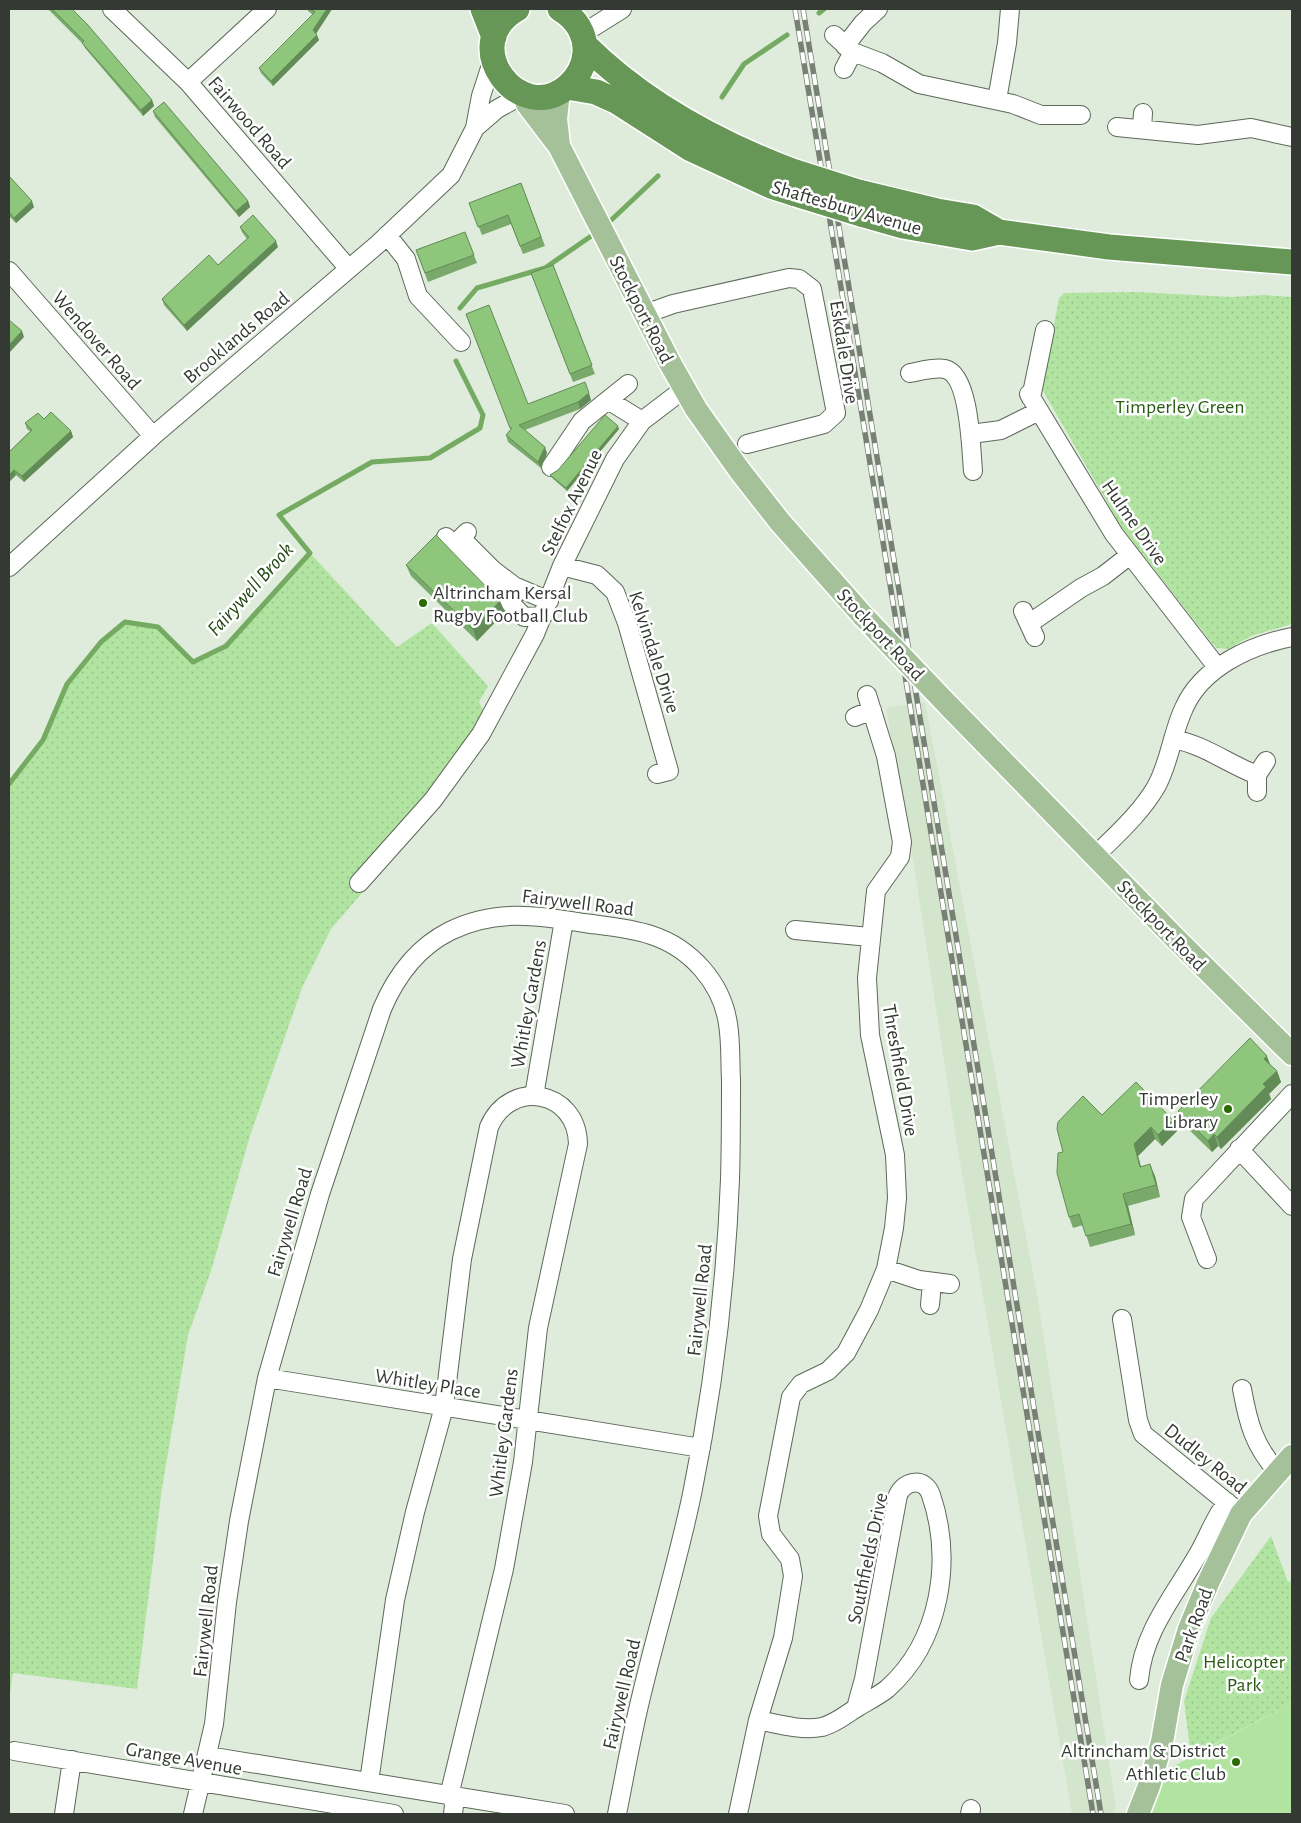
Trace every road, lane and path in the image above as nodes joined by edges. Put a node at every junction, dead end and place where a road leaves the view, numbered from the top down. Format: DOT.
graph roads {
  1 [pos="112,9"];
  2 [pos="267,9"];
  3 [pos="483,9"];
  4 [pos="517,9"];
  5 [pos="560,9"];
  6 [pos="622,9"];
  7 [pos="878,9"];
  8 [pos="1010,9"];
  9 [pos="583,39"];
  10 [pos="844,44"];
  11 [pos="493,48"];
  12 [pos="844,69"];
  13 [pos="188,82"];
  14 [pos="563,90"];
  15 [pos="524,94"];
  16 [pos="997,100"];
  17 [pos="1081,115"];
  18 [pos="1117,127"];
  19 [pos="475,128"];
  20 [pos="1292,137"];
  21 [pos="559,146"];
  22 [pos="794,183"];
  23 [pos="387,235"];
  24 [pos="1292,262"];
  25 [pos="349,268"];
  26 [pos="9,271"];
  27 [pos="645,314"];
  28 [pos="1046,330"];
  29 [pos="461,342"];
  30 [pos="910,373"];
  31 [pos="628,384"];
  32 [pos="684,389"];
  33 [pos="608,400"];
  34 [pos="1033,401"];
  35 [pos="642,421"];
  36 [pos="153,436"];
  37 [pos="971,443"];
  38 [pos="747,444"];
  39 [pos="551,467"];
  40 [pos="973,471"];
  41 [pos="467,532"];
  42 [pos="446,538"];
  43 [pos="1130,555"];
  44 [pos="562,566"];
  45 [pos="9,567"];
  46 [pos="546,609"];
  47 [pos="1029,624"];
  48 [pos="1292,637"];
  49 [pos="1217,667"];
  50 [pos="855,716"];
  51 [pos="1173,739"];
  52 [pos="657,774"];
  53 [pos="1260,776"];
  54 [pos="1095,856"];
  55 [pos="359,883"];
  56 [pos="564,920"];
  57 [pos="795,930"];
  58 [pos="870,937"];
  59 [pos="1292,1053"];
  60 [pos="1292,1094"];
  61 [pos="534,1096"];
  62 [pos="1239,1149"];
  63 [pos="1292,1206"];
  64 [pos="1207,1259"];
  65 [pos="886,1268"];
  66 [pos="932,1282"];
  67 [pos="950,1284"];
  68 [pos="930,1306"];
  69 [pos="1122,1319"];
  70 [pos="267,1378"];
  71 [pos="1242,1389"];
  72 [pos="444,1407"];
  73 [pos="527,1421"];
  74 [pos="701,1448"];
  75 [pos="1284,1464"];
  76 [pos="1234,1508"];
  77 [pos="1139,1680"];
  78 [pos="856,1708"];
  79 [pos="758,1720"];
  80 [pos="14,1751"];
  81 [pos="208,1756"];
  82 [pos="72,1760"];
  83 [pos="360,1781"];
  84 [pos="200,1782"];
  85 [pos="452,1796"];
  86 [pos="348,1807"];
  87 [pos="366,1812"];
  88 [pos="64,1814"];
  89 [pos="193,1814"];
  90 [pos="394,1814"];
  91 [pos="453,1814"];
  92 [pos="565,1814"];
  93 [pos="617,1814"];
  94 [pos="738,1814"];
  95 [pos="1138,1814"];
  1 -- 13 [label="street, Fairwood Road"];
  2 -- 13 [label="street"];
  3 -- 11 [label="highway"];
  4 -- 11 [label="highway"];
  5 -- 9 [label="highway, Shaftesbury Avenue"];
  6 -- 9 [label="street"];
  7 -- 10 [label="street"];
  8 -- 16 [label="street"];
  9 -- 14 [label="highway"];
  9 -- 22 [label="highway, Shaftesbury Avenue"];
  10 -- 12 [label="street"];
  10 -- 16 [label="street"];
  11 -- 15 [label="highway"];
  11 -- 19 [label="street, Brooklands Road"];
  13 -- 25 [label="street, Fairwood Road"];
  14 -- 15 [label="highway, Shaftesbury Avenue"];
  14 -- 21 [label="main road, Stockport Road"];
  14 -- 22 [label="highway, Shaftesbury Avenue"];
  15 -- 19 [label="street, Brooklands Road"];
  15 -- 21 [label="main road, Stockport Road"];
  16 -- 17 [label="street"];
  18 -- 20 [label="street"];
  19 -- 23 [label="street, Brooklands Road"];
  21 -- 27 [label="main road, Stockport Road"];
  22 -- 24 [label="highway, Shaftesbury Avenue, bridge"];
  23 -- 25 [label="street, Brooklands Road"];
  23 -- 29 [label="street"];
  25 -- 36 [label="street, Brooklands Road"];
  26 -- 36 [label="street, Wendover Road"];
  27 -- 32 [label="main road, Stockport Road"];
  27 -- 38 [label="street, Eskdale Drive"];
  28 -- 34 [label="street"];
  30 -- 37 [label="street"];
  31 -- 33 [label="street"];
  32 -- 35 [label="street, Stelfox Avenue"];
  32 -- 54 [label="main road, Stockport Road, bridge"];
  33 -- 35 [label="street"];
  33 -- 39 [label="street"];
  34 -- 37 [label="street"];
  34 -- 43 [label="street, Hulme Drive"];
  35 -- 44 [label="street, Stelfox Avenue"];
  36 -- 45 [label="street, Brooklands Road"];
  37 -- 40 [label="street"];
  41 -- 46 [label="street"];
  42 -- 46 [label="street"];
  43 -- 47 [label="street"];
  43 -- 49 [label="street, Hulme Drive"];
  44 -- 46 [label="street, Stelfox Avenue"];
  44 -- 52 [label="street, Kelvindale Drive"];
  46 -- 55 [label="street, Stelfox Avenue"];
  48 -- 49 [label="street"];
  49 -- 51 [label="street"];
  50 -- 58 [label="street, Threshfield Drive"];
  51 -- 53 [label="street"];
  51 -- 54 [label="street"];
  54 -- 59 [label="main road, Stockport Road"];
  56 -- 61 [label="street, Whitley Gardens"];
  56 -- 70 [label="street, Fairywell Road"];
  56 -- 74 [label="street, Fairywell Road"];
  57 -- 58 [label="street"];
  58 -- 65 [label="street, Threshfield Drive"];
  60 -- 62 [label="street"];
  61 -- 72 [label="street, Whitley Gardens"];
  61 -- 73 [label="street, Whitley Gardens"];
  62 -- 63 [label="street"];
  62 -- 64 [label="street"];
  65 -- 66 [label="street"];
  65 -- 79 [label="street, Threshfield Drive"];
  66 -- 67 [label="street"];
  66 -- 68 [label="street"];
  69 -- 76 [label="street, Dudley Road"];
  70 -- 72 [label="street, Whitley Place"];
  70 -- 81 [label="street, Fairywell Road"];
  71 -- 75 [label="street"];
  72 -- 73 [label="street, Whitley Place"];
  72 -- 83 [label="street, Whitley Gardens"];
  73 -- 74 [label="street, Whitley Place"];
  73 -- 85 [label="street, Whitley Gardens"];
  74 -- 93 [label="street, Fairywell Road"];
  75 -- 76 [label="main road, Park Road"];
  76 -- 77 [label="street, Park Road"];
  76 -- 95 [label="main road, Park Road"];
  78 -- 78 [label="street, Southfields Drive"];
  78 -- 79 [label="street, Southfields Drive"];
  79 -- 94 [label="street"];
  80 -- 82 [label="street, Grange Avenue"];
  81 -- 83 [label="street, Grange Avenue"];
  81 -- 84 [label="street, Fairywell Road"];
  82 -- 84 [label="street, Grange Avenue"];
  82 -- 88 [label="street"];
  83 -- 85 [label="street, Grange Avenue"];
  83 -- 86 [label="street"];
  84 -- 86 [label="street, Grange Avenue"];
  84 -- 89 [label="street, Fairywell Road"];
  85 -- 91 [label="street"];
  85 -- 92 [label="street, Grange Avenue"];
  86 -- 87 [label="street, Grange Avenue"];
  87 -- 90 [label="street, Grange Avenue"];
}
